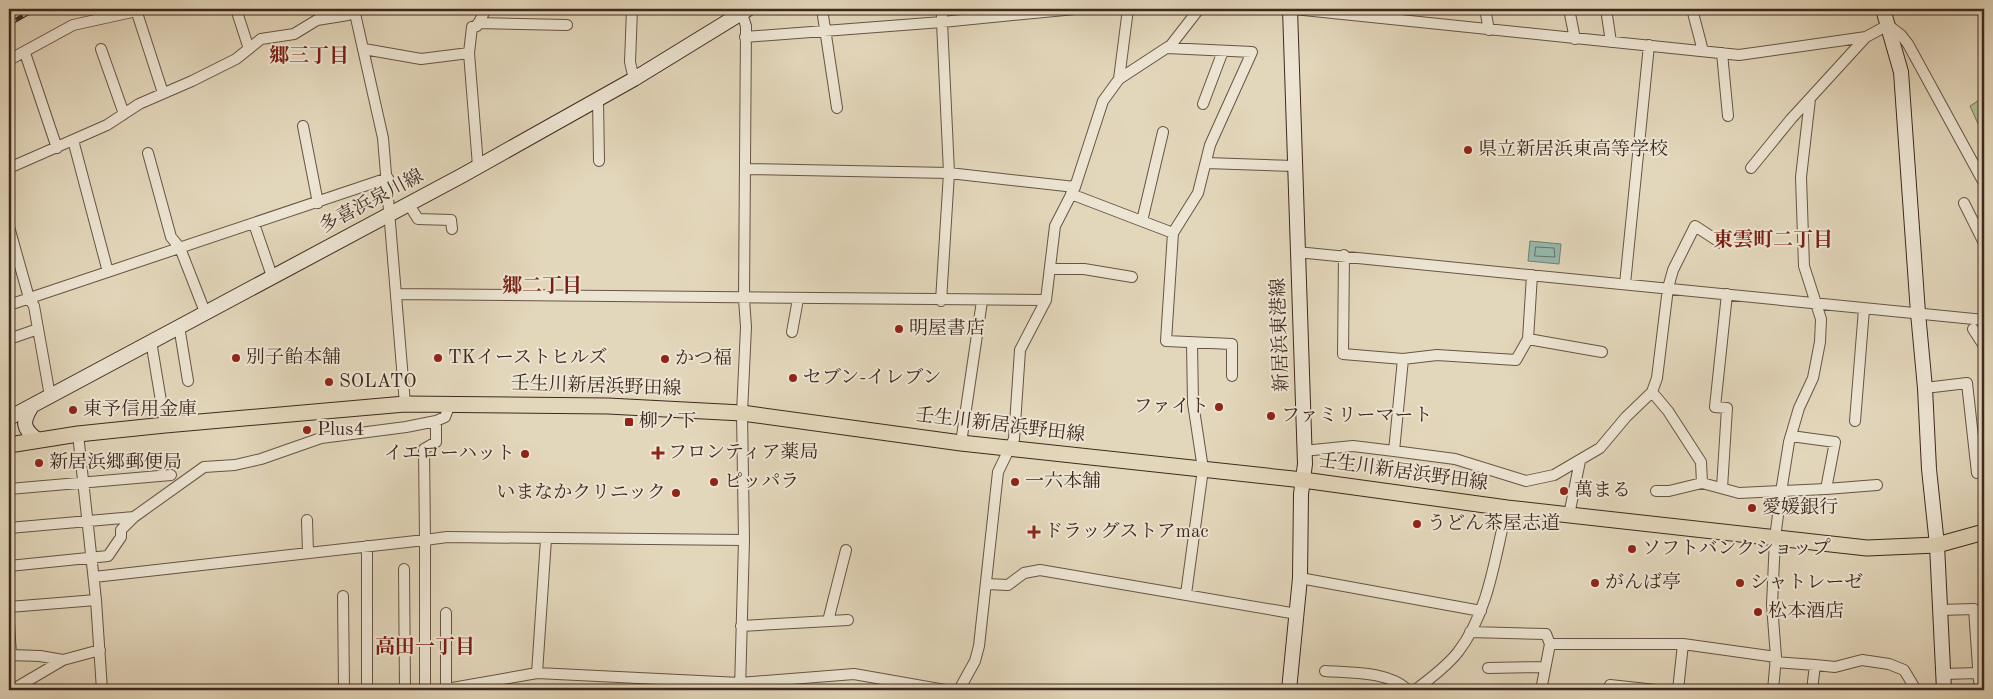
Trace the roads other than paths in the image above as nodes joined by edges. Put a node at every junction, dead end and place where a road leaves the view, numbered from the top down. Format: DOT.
graph roads {
  1 [pos="236,9"];
  2 [pos="486,9"];
  3 [pos="632,9"];
  4 [pos="822,9"];
  5 [pos="942,9"];
  6 [pos="1075,9"];
  7 [pos="1128,9"];
  8 [pos="1200,9"];
  9 [pos="1290,9"];
  10 [pos="1294,9"];
  11 [pos="1485,9"];
  12 [pos="1569,9"];
  13 [pos="1606,9"];
  14 [pos="1692,9"];
  15 [pos="1883,9"];
  16 [pos="355,10"];
  17 [pos="745,11"];
  18 [pos="1358,12"];
  19 [pos="942,22"];
  20 [pos="478,24"];
  21 [pos="568,25"];
  22 [pos="1888,25"];
  23 [pos="826,30"];
  24 [pos="1489,30"];
  25 [pos="745,37"];
  26 [pos="1866,37"];
  27 [pos="1575,39"];
  28 [pos="1611,42"];
  29 [pos="1649,45"];
  30 [pos="1167,48"];
  31 [pos="101,49"];
  32 [pos="250,49"];
  33 [pos="364,49"];
  34 [pos="1223,51"];
  35 [pos="1703,51"];
  36 [pos="1722,52"];
  37 [pos="25,53"];
  38 [pos="469,53"];
  39 [pos="9,60"];
  40 [pos="1119,79"];
  41 [pos="634,80"];
  42 [pos="164,93"];
  43 [pos="1810,99"];
  44 [pos="598,100"];
  45 [pos="1203,104"];
  46 [pos="837,108"];
  47 [pos="124,114"];
  48 [pos="1728,116"];
  49 [pos="303,126"];
  50 [pos="1163,132"];
  51 [pos="73,140"];
  52 [pos="57,148"];
  53 [pos="148,153"];
  54 [pos="600,160"];
  55 [pos="1206,163"];
  56 [pos="478,166"];
  57 [pos="1294,166"];
  58 [pos="9,168"];
  59 [pos="1751,168"];
  60 [pos="745,169"];
  61 [pos="950,174"];
  62 [pos="388,178"];
  63 [pos="1984,183"];
  64 [pos="1073,191"];
  65 [pos="318,202"];
  66 [pos="408,203"];
  67 [pos="1964,203"];
  68 [pos="390,213"];
  69 [pos="1142,221"];
  70 [pos="254,224"];
  71 [pos="9,227"];
  72 [pos="452,228"];
  73 [pos="1173,233"];
  74 [pos="1721,243"];
  75 [pos="1984,243"];
  76 [pos="180,248"];
  77 [pos="1297,252"];
  78 [pos="1344,256"];
  79 [pos="1050,270"];
  80 [pos="108,272"];
  81 [pos="1532,275"];
  82 [pos="272,276"];
  83 [pos="1132,277"];
  84 [pos="1625,284"];
  85 [pos="1668,288"];
  86 [pos="396,294"];
  87 [pos="1727,294"];
  88 [pos="29,298"];
  89 [pos="744,298"];
  90 [pos="798,299"];
  91 [pos="940,300"];
  92 [pos="1046,300"];
  93 [pos="982,301"];
  94 [pos="1817,304"];
  95 [pos="9,305"];
  96 [pos="1864,309"];
  97 [pos="205,312"];
  98 [pos="1918,313"];
  99 [pos="1984,320"];
  100 [pos="179,326"];
  101 [pos="38,329"];
  102 [pos="1973,329"];
  103 [pos="792,332"];
  104 [pos="9,338"];
  105 [pos="1528,339"];
  106 [pos="151,341"];
  107 [pos="1192,342"];
  108 [pos="1984,346"];
  109 [pos="1602,352"];
  110 [pos="1403,359"];
  111 [pos="1232,376"];
  112 [pos="188,381"];
  113 [pos="1925,388"];
  114 [pos="1652,392"];
  115 [pos="50,396"];
  116 [pos="405,404"];
  117 [pos="450,404"];
  118 [pos="33,405"];
  119 [pos="742,413"];
  120 [pos="9,418"];
  121 [pos="436,421"];
  122 [pos="1855,422"];
  123 [pos="165,425"];
  124 [pos="78,434"];
  125 [pos="1791,436"];
  126 [pos="38,440"];
  127 [pos="962,443"];
  128 [pos="9,445"];
  129 [pos="1011,448"];
  130 [pos="1303,451"];
  131 [pos="1394,451"];
  132 [pos="1580,461"];
  133 [pos="1203,469"];
  134 [pos="1984,472"];
  135 [pos="171,475"];
  136 [pos="1303,480"];
  137 [pos="83,482"];
  138 [pos="1702,482"];
  139 [pos="1876,485"];
  140 [pos="1722,488"];
  141 [pos="9,489"];
  142 [pos="1826,489"];
  143 [pos="1656,490"];
  144 [pos="1781,492"];
  145 [pos="1507,508"];
  146 [pos="1568,515"];
  147 [pos="134,517"];
  148 [pos="88,520"];
  149 [pos="307,520"];
  150 [pos="9,528"];
  151 [pos="1984,532"];
  152 [pos="1775,538"];
  153 [pos="546,539"];
  154 [pos="425,540"];
  155 [pos="744,540"];
  156 [pos="1937,545"];
  157 [pos="367,546"];
  158 [pos="846,550"];
  159 [pos="308,553"];
  160 [pos="91,559"];
  161 [pos="9,566"];
  162 [pos="404,569"];
  163 [pos="94,577"];
  164 [pos="1300,578"];
  165 [pos="987,584"];
  166 [pos="1186,594"];
  167 [pos="343,596"];
  168 [pos="96,600"];
  169 [pos="9,607"];
  170 [pos="1940,610"];
  171 [pos="1481,611"];
  172 [pos="446,613"];
  173 [pos="1297,614"];
  174 [pos="848,620"];
  175 [pos="828,621"];
  176 [pos="9,624"];
  177 [pos="742,626"];
  178 [pos="1470,632"];
  179 [pos="1550,644"];
  180 [pos="1683,644"];
  181 [pos="100,650"];
  182 [pos="10,655"];
  183 [pos="63,660"];
  184 [pos="1775,660"];
  185 [pos="1815,665"];
  186 [pos="1545,667"];
  187 [pos="1488,668"];
  188 [pos="1325,671"];
  189 [pos="537,673"];
  190 [pos="1944,674"];
  191 [pos="740,687"];
  192 [pos="12,690"];
  193 [pos="102,690"];
  194 [pos="344,690"];
  195 [pos="367,690"];
  196 [pos="405,690"];
  197 [pos="425,690"];
  198 [pos="443,690"];
  199 [pos="945,690"];
  200 [pos="958,690"];
  201 [pos="1289,690"];
  202 [pos="1408,690"];
  203 [pos="1415,690"];
  204 [pos="1541,690"];
  205 [pos="1610,690"];
  206 [pos="1656,690"];
  207 [pos="1678,690"];
  208 [pos="1773,690"];
  209 [pos="1812,690"];
  210 [pos="1916,690"];
  211 [pos="1944,690"];
  1 -- 32 [label="street"];
  2 -- 20 [label="street"];
  3 -- 41 [label="street"];
  4 -- 23 [label="street"];
  5 -- 19 [label="street"];
  6 -- 19 [label="street"];
  7 -- 40 [label="street"];
  8 -- 30 [label="street"];
  9 -- 57 [label="main road, 新居浜東港線"];
  10 -- 18 [label="street"];
  11 -- 24 [label="street"];
  12 -- 27 [label="street"];
  13 -- 28 [label="street"];
  14 -- 35 [label="street"];
  15 -- 22 [label="main road"];
  16 -- 32 [label="street"];
  16 -- 33 [label="street"];
  17 -- 25 [label="street"];
  17 -- 41 [label="main road, 多喜浜泉川線"];
  18 -- 24 [label="street"];
  19 -- 23 [label="street"];
  19 -- 61 [label="street"];
  20 -- 21 [label="street"];
  20 -- 38 [label="street"];
  22 -- 26 [label="street"];
  22 -- 63 [label="street"];
  22 -- 98 [label="main road"];
  23 -- 25 [label="street"];
  23 -- 46 [label="street"];
  24 -- 27 [label="street"];
  25 -- 60 [label="street"];
  26 -- 36 [label="street"];
  26 -- 43 [label="street"];
  27 -- 28 [label="street"];
  28 -- 29 [label="street"];
  29 -- 35 [label="street"];
  29 -- 84 [label="street"];
  30 -- 34 [label="street"];
  30 -- 40 [label="street"];
  31 -- 47 [label="street"];
  32 -- 42 [label="street"];
  33 -- 38 [label="street"];
  33 -- 62 [label="street"];
  34 -- 45 [label="street"];
  34 -- 55 [label="street"];
  35 -- 36 [label="street"];
  36 -- 48 [label="street"];
  37 -- 39 [label="street"];
  37 -- 42 [label="street"];
  37 -- 52 [label="street"];
  38 -- 56 [label="street"];
  40 -- 64 [label="street"];
  41 -- 44 [label="main road, 多喜浜泉川線"];
  42 -- 47 [label="street"];
  43 -- 59 [label="street"];
  43 -- 94 [label="street"];
  44 -- 54 [label="street"];
  44 -- 56 [label="main road, 多喜浜泉川線"];
  47 -- 51 [label="street"];
  49 -- 65 [label="street"];
  50 -- 69 [label="street"];
  51 -- 52 [label="street"];
  51 -- 80 [label="street"];
  52 -- 58 [label="street"];
  53 -- 76 [label="street"];
  55 -- 57 [label="street"];
  55 -- 73 [label="street"];
  56 -- 66 [label="main road, 多喜浜泉川線"];
  57 -- 77 [label="main road, 新居浜東港線"];
  60 -- 61 [label="street"];
  60 -- 89 [label="street"];
  61 -- 64 [label="street"];
  61 -- 91 [label="street"];
  62 -- 65 [label="street"];
  62 -- 68 [label="street"];
  64 -- 69 [label="street"];
  64 -- 79 [label="street"];
  65 -- 70 [label="street"];
  66 -- 68 [label="main road, 多喜浜泉川線"];
  66 -- 72 [label="street"];
  67 -- 75 [label="street"];
  68 -- 82 [label="main road, 多喜浜泉川線"];
  68 -- 86 [label="street"];
  69 -- 73 [label="street"];
  70 -- 76 [label="street"];
  70 -- 82 [label="street"];
  71 -- 88 [label="street"];
  73 -- 107 [label="street"];
  74 -- 85 [label="street"];
  76 -- 80 [label="street"];
  76 -- 97 [label="street"];
  77 -- 78 [label="street"];
  77 -- 130 [label="main road, 新居浜東港線"];
  78 -- 81 [label="street"];
  78 -- 110 [label="street"];
  79 -- 83 [label="street"];
  79 -- 92 [label="street"];
  80 -- 88 [label="street"];
  81 -- 84 [label="street"];
  81 -- 105 [label="street"];
  82 -- 97 [label="main road, 多喜浜泉川線"];
  84 -- 85 [label="street"];
  85 -- 87 [label="street"];
  85 -- 114 [label="street"];
  86 -- 89 [label="street"];
  86 -- 116 [label="street"];
  87 -- 94 [label="street"];
  87 -- 140 [label="street"];
  88 -- 95 [label="street"];
  88 -- 101 [label="street"];
  89 -- 90 [label="street"];
  89 -- 119 [label="street"];
  90 -- 91 [label="street"];
  90 -- 103 [label="street"];
  91 -- 93 [label="street"];
  92 -- 93 [label="street"];
  92 -- 129 [label="street"];
  93 -- 127 [label="street"];
  94 -- 96 [label="street"];
  94 -- 125 [label="street"];
  96 -- 98 [label="street"];
  96 -- 122 [label="street"];
  97 -- 100 [label="main road, 多喜浜泉川線"];
  98 -- 99 [label="street"];
  98 -- 113 [label="main road"];
  100 -- 106 [label="main road, 多喜浜泉川線"];
  100 -- 112 [label="street"];
  101 -- 104 [label="street"];
  101 -- 115 [label="street"];
  102 -- 108 [label="street"];
  105 -- 109 [label="street"];
  105 -- 110 [label="street"];
  106 -- 115 [label="main road, 多喜浜泉川線"];
  106 -- 123 [label="street"];
  107 -- 111 [label="street"];
  107 -- 133 [label="street"];
  110 -- 131 [label="street"];
  113 -- 134 [label="street"];
  113 -- 156 [label="main road"];
  114 -- 132 [label="street"];
  114 -- 138 [label="street"];
  115 -- 118 [label="main road, 多喜浜泉川線"];
  116 -- 117 [label="main road, 壬生川新居浜野田線"];
  116 -- 123 [label="main road, 壬生川新居浜野田線"];
  117 -- 119 [label="main road, 壬生川新居浜野田線"];
  117 -- 121 [label="street"];
  118 -- 120 [label="main road, 多喜浜泉川線"];
  118 -- 126 [label="main road"];
  119 -- 127 [label="main road, 壬生川新居浜野田線"];
  119 -- 155 [label="street"];
  121 -- 147 [label="street"];
  121 -- 154 [label="street"];
  123 -- 124 [label="main road, 壬生川新居浜野田線"];
  124 -- 126 [label="main road, 壬生川新居浜野田線"];
  124 -- 137 [label="street"];
  125 -- 142 [label="street"];
  125 -- 144 [label="street"];
  126 -- 128 [label="main road, 壬生川新居浜野田線"];
  127 -- 129 [label="main road, 壬生川新居浜野田線"];
  129 -- 133 [label="main road, 壬生川新居浜野田線"];
  129 -- 165 [label="street"];
  130 -- 131 [label="street"];
  130 -- 136 [label="main road, 新居浜東港線"];
  131 -- 132 [label="street"];
  132 -- 146 [label="street"];
  133 -- 136 [label="main road, 壬生川新居浜野田線"];
  133 -- 166 [label="street"];
  135 -- 137 [label="street"];
  136 -- 145 [label="main road, 壬生川新居浜野田線"];
  136 -- 164 [label="main road, 新居浜東港線"];
  137 -- 141 [label="street"];
  137 -- 148 [label="street"];
  138 -- 140 [label="street"];
  138 -- 143 [label="street"];
  139 -- 142 [label="street"];
  140 -- 144 [label="street"];
  142 -- 144 [label="street"];
  144 -- 152 [label="street"];
  145 -- 146 [label="main road, 壬生川新居浜野田線"];
  145 -- 171 [label="street"];
  146 -- 152 [label="main road, 壬生川新居浜野田線"];
  147 -- 148 [label="street"];
  147 -- 160 [label="street"];
  148 -- 150 [label="street"];
  148 -- 160 [label="street"];
  149 -- 159 [label="street"];
  151 -- 156 [label="main road, 壬生川新居浜野田線"];
  152 -- 156 [label="main road, 壬生川新居浜野田線"];
  152 -- 184 [label="street"];
  153 -- 154 [label="street"];
  153 -- 155 [label="street"];
  153 -- 189 [label="street"];
  154 -- 157 [label="street"];
  154 -- 197 [label="street"];
  155 -- 177 [label="street"];
  156 -- 170 [label="main road"];
  157 -- 159 [label="street"];
  157 -- 195 [label="street"];
  158 -- 175 [label="street"];
  159 -- 163 [label="street"];
  160 -- 161 [label="street"];
  160 -- 163 [label="street"];
  162 -- 196 [label="street"];
  163 -- 168 [label="street"];
  164 -- 171 [label="street"];
  164 -- 173 [label="main road, 新居浜東港線"];
  165 -- 166 [label="street"];
  165 -- 200 [label="street"];
  166 -- 173 [label="street"];
  167 -- 194 [label="street"];
  168 -- 169 [label="street"];
  168 -- 181 [label="street"];
  170 -- 190 [label="main road"];
  170 -- 190 [label="street"];
  171 -- 178 [label="street"];
  172 -- 198 [label="street"];
  173 -- 201 [label="main road, 新居浜東港線"];
  174 -- 175 [label="street"];
  175 -- 177 [label="street"];
  176 -- 182 [label="street"];
  177 -- 191 [label="street"];
  178 -- 179 [label="street"];
  178 -- 203 [label="street"];
  179 -- 180 [label="street"];
  179 -- 186 [label="street"];
  180 -- 184 [label="street"];
  180 -- 207 [label="street"];
  181 -- 183 [label="street"];
  181 -- 193 [label="street"];
  182 -- 183 [label="street"];
  183 -- 192 [label="street"];
  184 -- 185 [label="street"];
  184 -- 208 [label="street"];
  185 -- 209 [label="street"];
  185 -- 210 [label="street"];
  186 -- 187 [label="street"];
  186 -- 204 [label="street"];
  188 -- 202 [label="street"];
  189 -- 191 [label="street"];
  189 -- 198 [label="street"];
  190 -- 211 [label="main road"];
  191 -- 199 [label="street"];
  205 -- 206 [label="street"];
}
